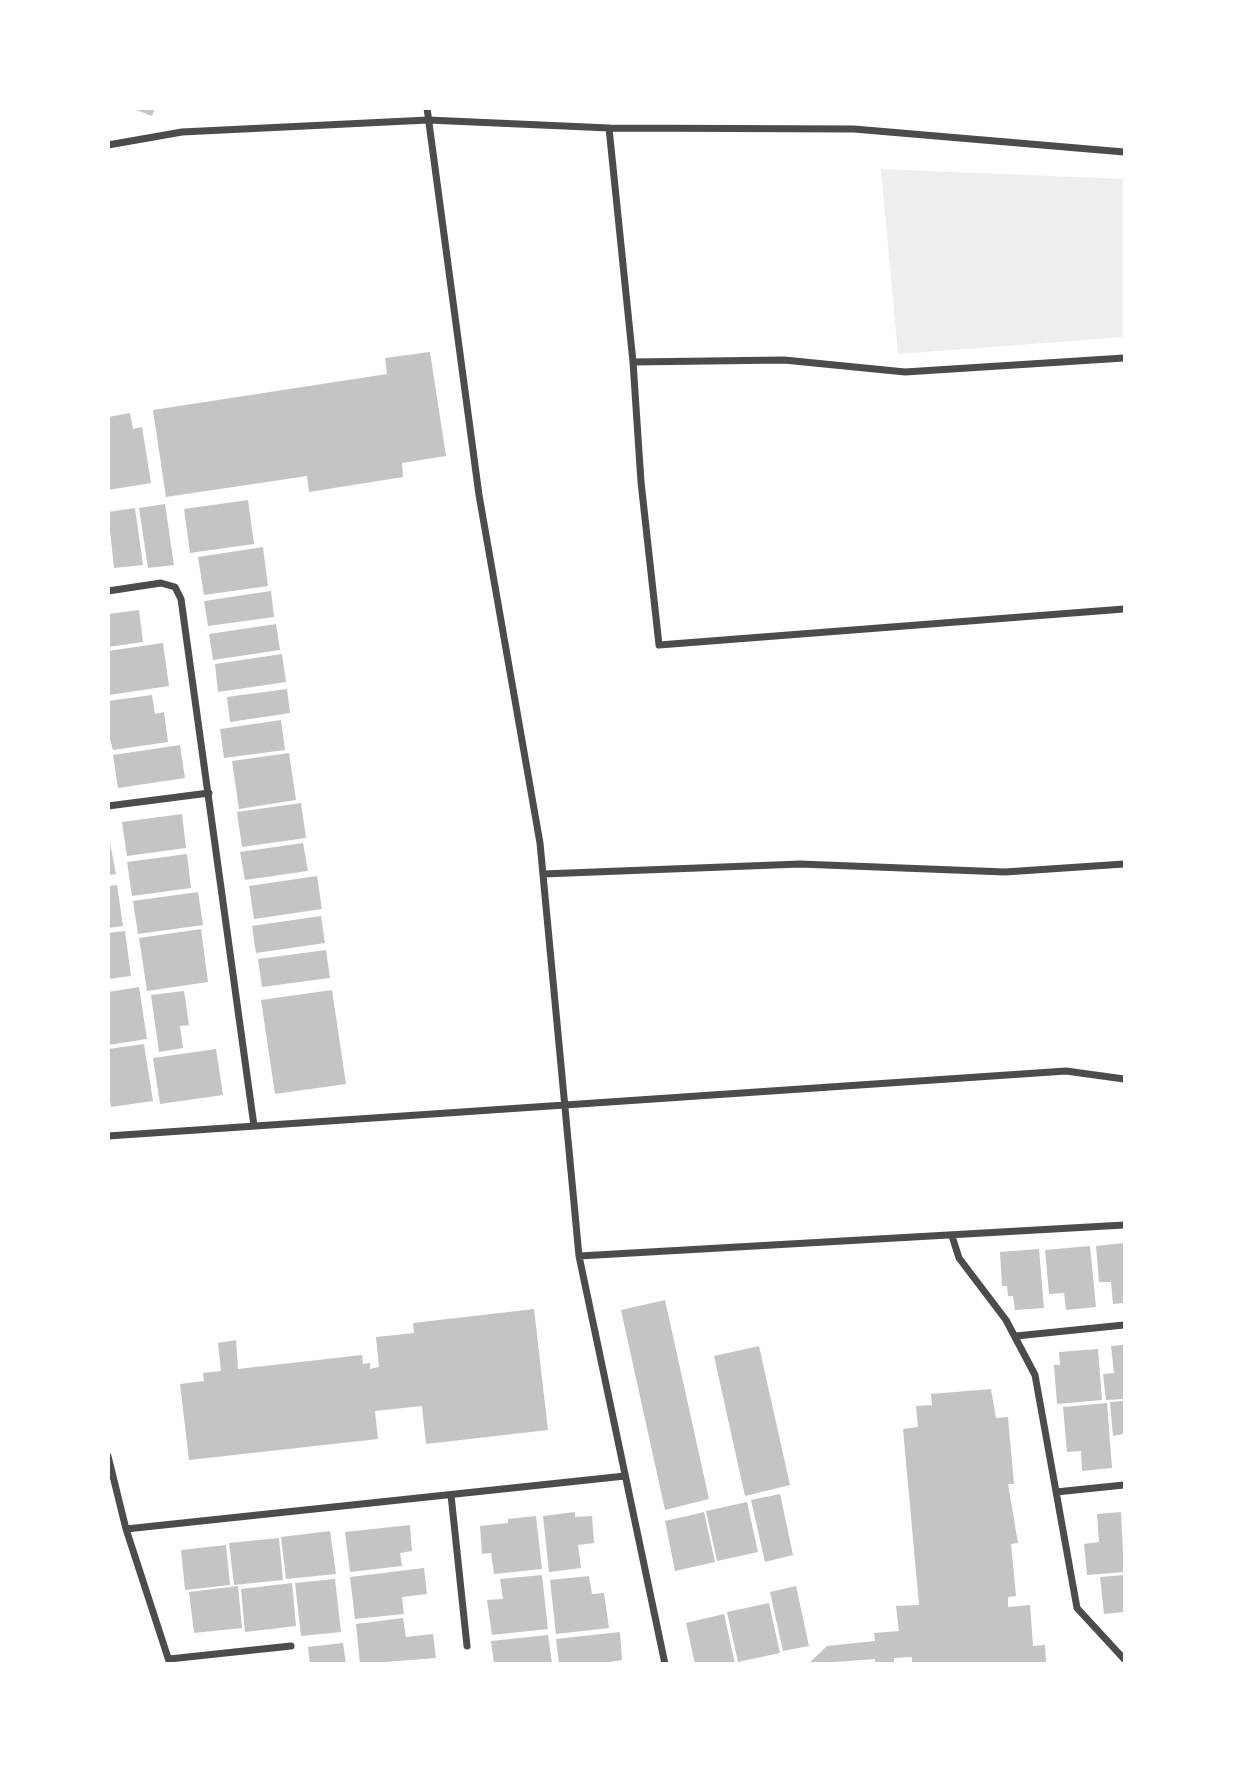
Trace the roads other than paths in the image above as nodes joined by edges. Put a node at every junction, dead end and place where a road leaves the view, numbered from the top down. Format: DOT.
graph roads {
  1 [pos="427,108"];
  2 [pos="428,120"];
  3 [pos="609,128"];
  4 [pos="108,145"];
  5 [pos="1125,152"];
  6 [pos="1125,358"];
  7 [pos="633,362"];
  8 [pos="108,591"];
  9 [pos="1125,609"];
  10 [pos="209,793"];
  11 [pos="108,807"];
  12 [pos="1125,863"];
  13 [pos="543,874"];
  14 [pos="1125,1079"];
  15 [pos="564,1104"];
  16 [pos="254,1126"];
  17 [pos="108,1136"];
  18 [pos="1125,1225"];
  19 [pos="952,1236"];
  20 [pos="579,1256"];
  21 [pos="1125,1325"];
  22 [pos="1016,1336"];
  23 [pos="108,1456"];
  24 [pos="625,1476"];
  25 [pos="1125,1485"];
  26 [pos="1056,1492"];
  27 [pos="451,1494"];
  28 [pos="126,1529"];
  29 [pos="291,1646"];
  30 [pos="467,1646"];
  31 [pos="1125,1659"];
  32 [pos="170,1661"];
  33 [pos="665,1664"];
  1 -- 2 [label="street"];
  2 -- 3 [label="street"];
  2 -- 4 [label="street"];
  2 -- 13 [label="street"];
  3 -- 5 [label="street"];
  3 -- 7 [label="street"];
  6 -- 7 [label="street"];
  7 -- 9 [label="street"];
  8 -- 10 [label="street"];
  10 -- 11 [label="street"];
  10 -- 16 [label="street"];
  12 -- 13 [label="street"];
  13 -- 15 [label="street"];
  14 -- 15 [label="street"];
  15 -- 16 [label="street"];
  15 -- 20 [label="street"];
  16 -- 17 [label="street"];
  18 -- 19 [label="street"];
  19 -- 20 [label="street"];
  19 -- 22 [label="street"];
  20 -- 24 [label="street"];
  21 -- 22 [label="street"];
  22 -- 26 [label="street"];
  23 -- 28 [label="street"];
  24 -- 27 [label="street"];
  24 -- 33 [label="street"];
  25 -- 26 [label="street"];
  26 -- 31 [label="street"];
  27 -- 28 [label="street"];
  27 -- 30 [label="street"];
  28 -- 32 [label="street"];
  29 -- 32 [label="street"];
}
